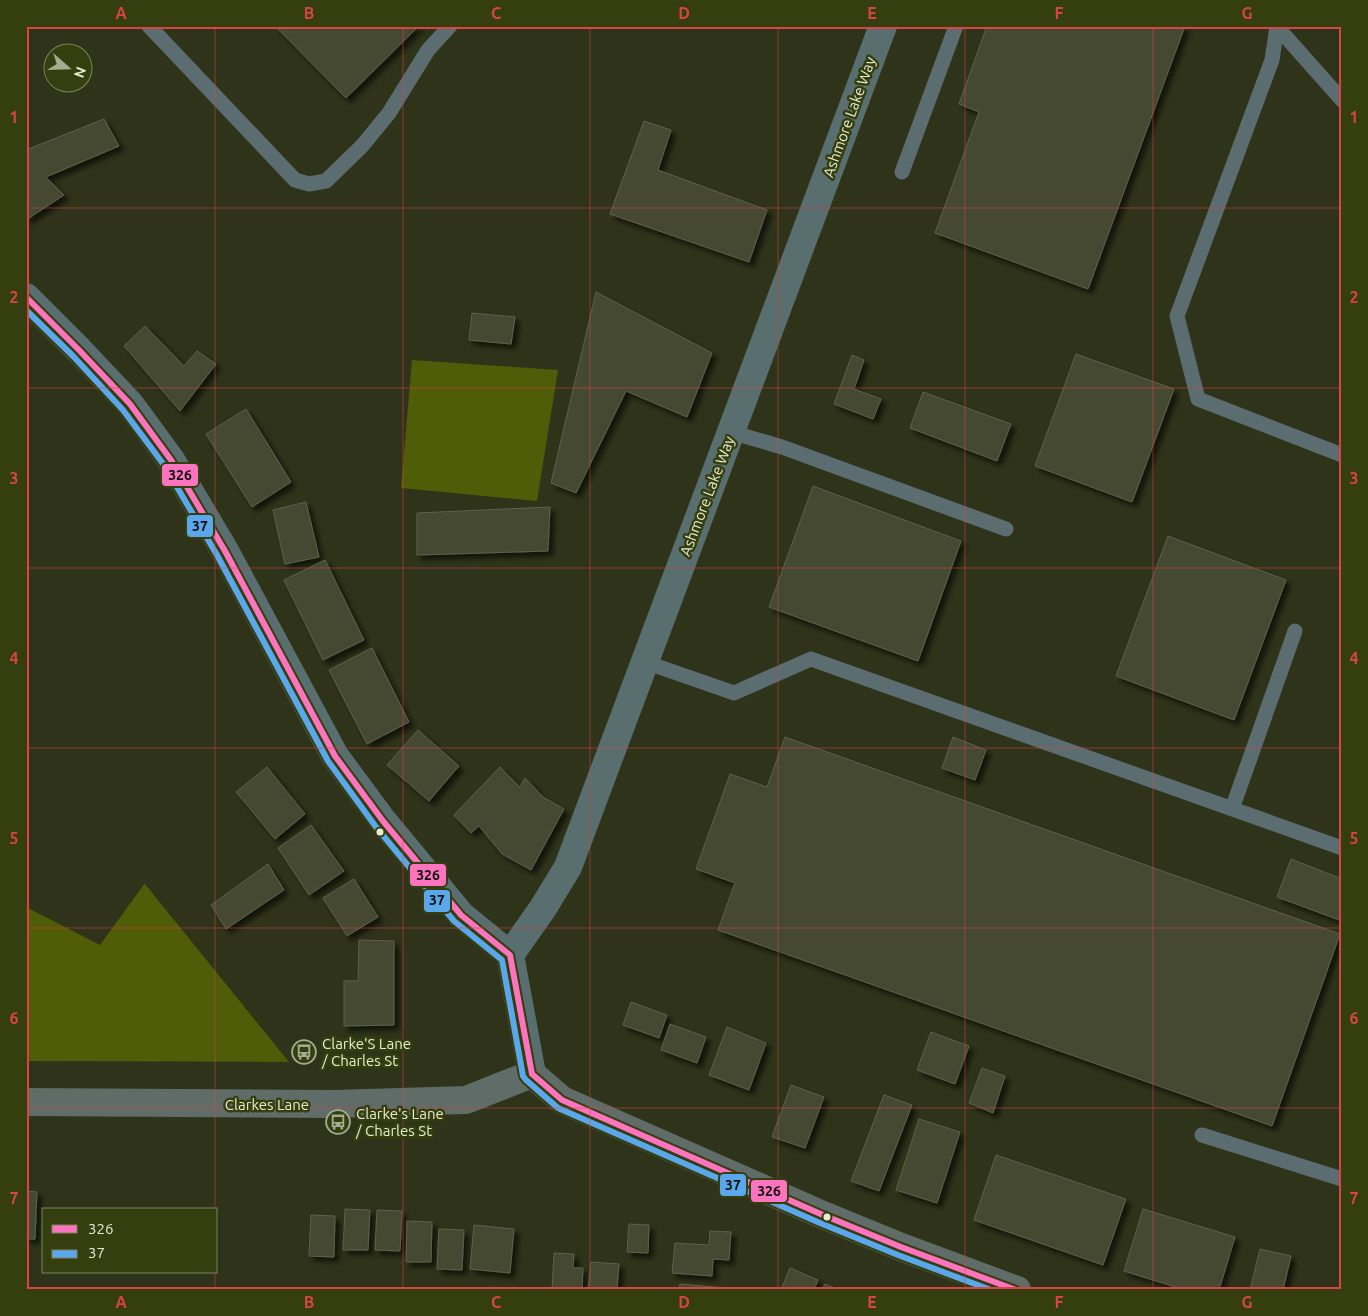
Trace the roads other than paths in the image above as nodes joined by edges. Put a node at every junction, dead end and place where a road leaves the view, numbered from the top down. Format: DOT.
graph roads {
  1 [pos="149,26"];
  2 [pos="450,26"];
  3 [pos="883,26"];
  4 [pos="956,26"];
  5 [pos="1278,27"];
  6 [pos="1342,100"];
  7 [pos="902,172"];
  8 [pos="26,297"];
  9 [pos="731,432"];
  10 [pos="1342,455"];
  11 [pos="1006,529"];
  12 [pos="1295,631"];
  13 [pos="645,662"];
  14 [pos="1232,809"];
  15 [pos="1342,848"];
  16 [pos="510,955"];
  17 [pos="532,1074"];
  18 [pos="26,1102"];
  19 [pos="1202,1135"];
  20 [pos="1342,1179"];
  21 [pos="1017,1290"];
  1 -- 2 [label="lane"];
  3 -- 9 [label="street, Ashmore Lake Way"];
  4 -- 7 [label="lane"];
  5 -- 6 [label="lane"];
  5 -- 10 [label="lane"];
  8 -- 16 [label="street"];
  9 -- 11 [label="lane"];
  9 -- 13 [label="street, Ashmore Lake Way"];
  12 -- 14 [label="lane"];
  13 -- 14 [label="lane"];
  13 -- 16 [label="street, Ashmore Lake Way"];
  14 -- 15 [label="lane"];
  16 -- 17 [label="street"];
  17 -- 18 [label="main road, Clarkes Lane"];
  17 -- 21 [label="main road"];
  19 -- 20 [label="lane"];
}
